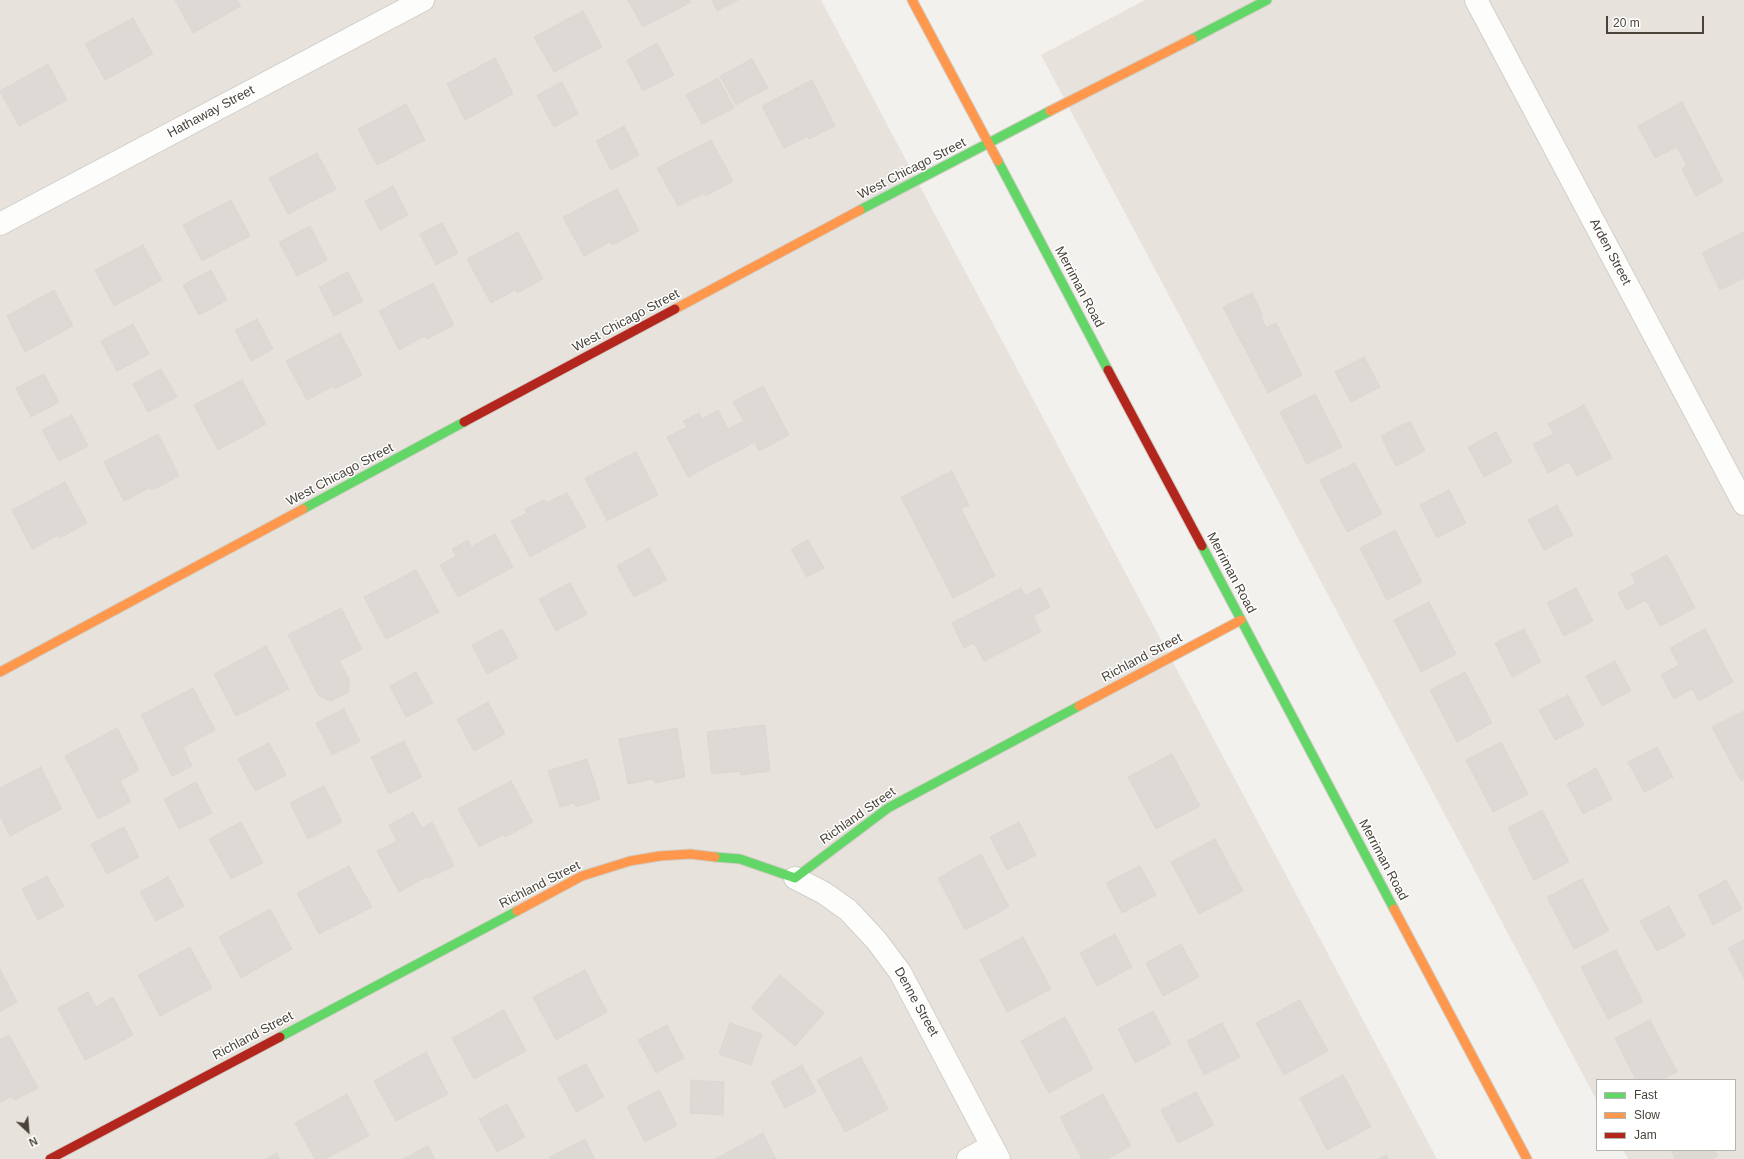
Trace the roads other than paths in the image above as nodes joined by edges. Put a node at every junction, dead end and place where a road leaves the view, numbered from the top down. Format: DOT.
graph roads {
  1 [pos="423,0"];
  2 [pos="912,0"];
  3 [pos="1267,0"];
  4 [pos="1476,0"];
  5 [pos="988,144"];
  6 [pos="0,224"];
  7 [pos="1744,504"];
  8 [pos="1241,620"];
  9 [pos="0,672"];
  10 [pos="795,878"];
  11 [pos="996,1152"];
  12 [pos="50,1159"];
  13 [pos="968,1159"];
  14 [pos="1527,1159"];
  1 -- 6 [label="street, Hathaway Street"];
  2 -- 5 [label="street, Merriman Road"];
  3 -- 5 [label="street, West Chicago Street"];
  4 -- 7 [label="street, Arden Street"];
  5 -- 8 [label="street, Merriman Road"];
  5 -- 9 [label="street, West Chicago Street"];
  8 -- 10 [label="street, Richland Street"];
  8 -- 14 [label="street, Merriman Road"];
  10 -- 11 [label="street, Denne Street"];
  10 -- 12 [label="street, Richland Street"];
  11 -- 13 [label="street"];
}
